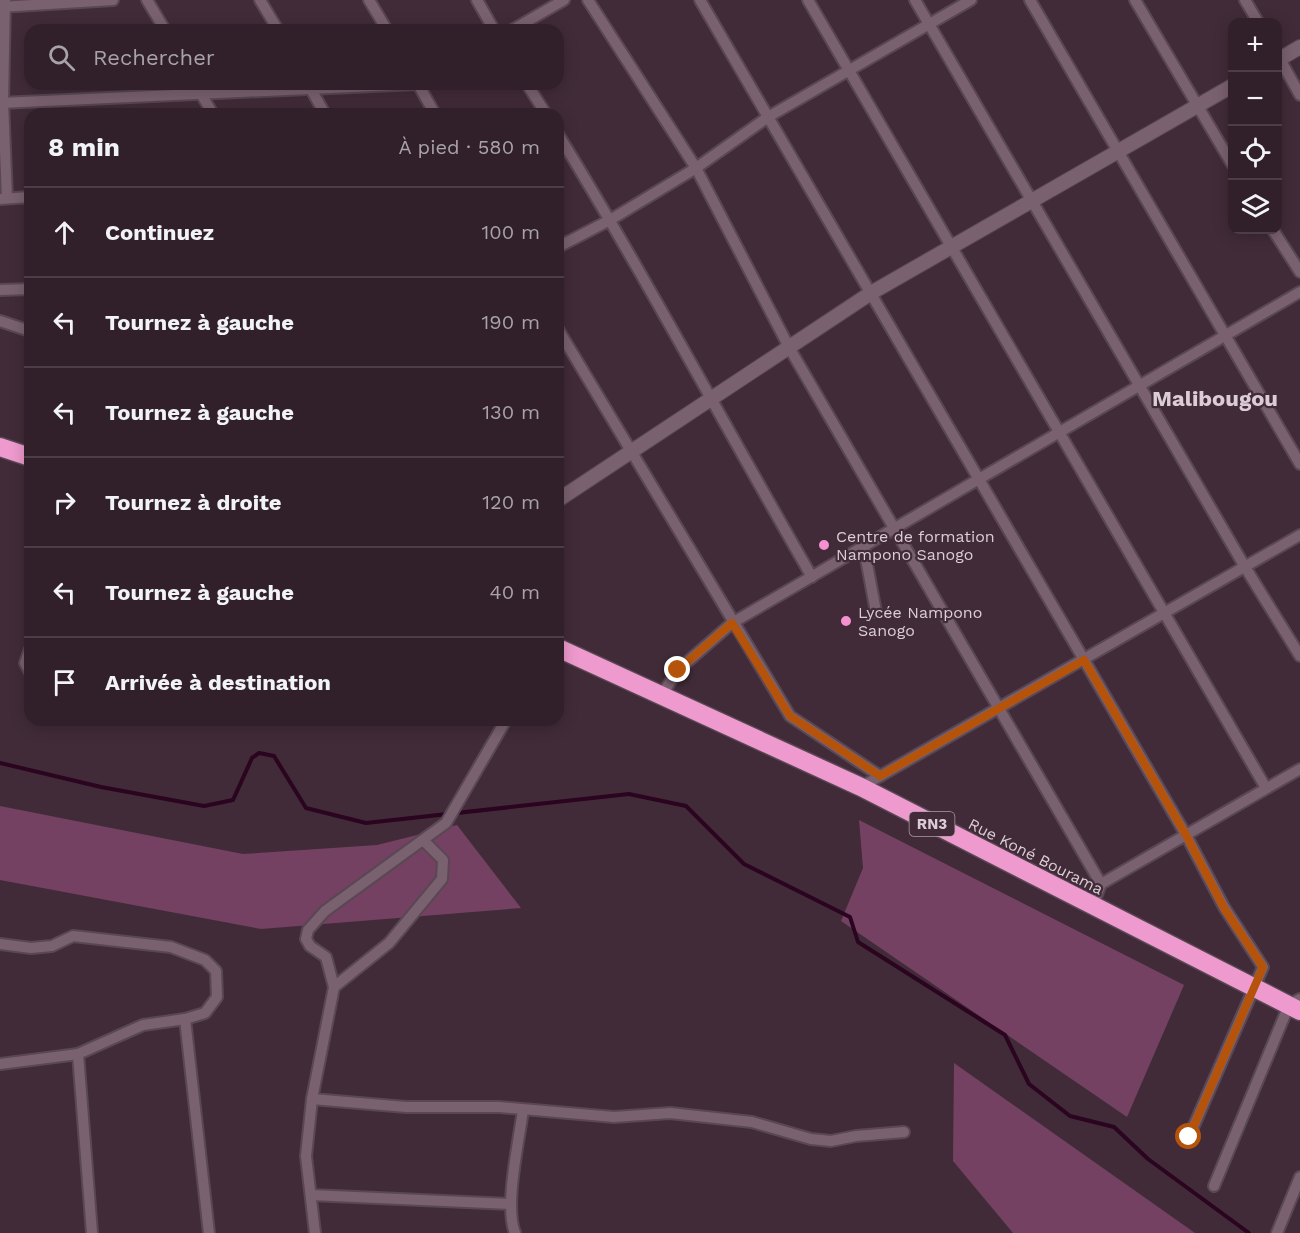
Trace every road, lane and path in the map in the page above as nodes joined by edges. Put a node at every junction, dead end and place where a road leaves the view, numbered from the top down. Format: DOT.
graph roads {
  1 [pos="113,0"];
  2 [pos="147,0"];
  3 [pos="260,0"];
  4 [pos="369,0"];
  5 [pos="477,0"];
  6 [pos="564,0"];
  7 [pos="588,0"];
  8 [pos="700,0"];
  9 [pos="808,0"];
  10 [pos="915,0"];
  11 [pos="971,0"];
  12 [pos="1030,0"];
  13 [pos="1135,0"];
  14 [pos="1245,0"];
  15 [pos="3,5"];
  16 [pos="1256,18"];
  17 [pos="161,24"];
  18 [pos="274,24"];
  19 [pos="383,24"];
  20 [pos="491,24"];
  21 [pos="522,24"];
  22 [pos="929,24"];
  23 [pos="1300,47"];
  24 [pos="1282,56"];
  25 [pos="1282,65"];
  26 [pos="849,70"];
  27 [pos="1228,89"];
  28 [pos="184,90"];
  29 [pos="199,90"];
  30 [pos="312,90"];
  31 [pos="421,90"];
  32 [pos="531,90"];
  33 [pos="1300,94"];
  34 [pos="1,103"];
  35 [pos="1197,106"];
  36 [pos="209,108"];
  37 [pos="323,108"];
  38 [pos="432,108"];
  39 [pos="542,108"];
  40 [pos="768,117"];
  41 [pos="564,144"];
  42 [pos="1118,151"];
  43 [pos="1228,156"];
  44 [pos="696,168"];
  45 [pos="24,197"];
  46 [pos="4,199"];
  47 [pos="1032,201"];
  48 [pos="610,220"];
  49 [pos="1276,234"];
  50 [pos="564,244"];
  51 [pos="951,247"];
  52 [pos="1300,272"];
  53 [pos="24,289"];
  54 [pos="0,290"];
  55 [pos="1300,292"];
  56 [pos="871,293"];
  57 [pos="0,321"];
  58 [pos="24,329"];
  59 [pos="1226,336"];
  60 [pos="564,339"];
  61 [pos="790,349"];
  62 [pos="1140,387"];
  63 [pos="710,401"];
  64 [pos="1060,433"];
  65 [pos="0,447"];
  66 [pos="632,452"];
  67 [pos="24,455"];
  68 [pos="1300,464"];
  69 [pos="979,480"];
  70 [pos="564,497"];
  71 [pos="894,529"];
  72 [pos="1300,536"];
  73 [pos="864,548"];
  74 [pos="1245,567"];
  75 [pos="812,577"];
  76 [pos="876,612"];
  77 [pos="1164,613"];
  78 [pos="732,623"];
  79 [pos="564,651"];
  80 [pos="1300,656"];
  81 [pos="1084,660"];
  82 [pos="661,696"];
  83 [pos="999,708"];
  84 [pos="503,726"];
  85 [pos="1300,769"];
  86 [pos="880,776"];
  87 [pos="861,787"];
  88 [pos="1266,788"];
  89 [pos="1186,835"];
  90 [pos="423,840"];
  91 [pos="1101,884"];
  92 [pos="1092,907"];
  93 [pos="0,944"];
  94 [pos="334,987"];
  95 [pos="1252,987"];
  96 [pos="1296,1005"];
  97 [pos="185,1019"];
  98 [pos="78,1054"];
  99 [pos="0,1064"];
  100 [pos="312,1099"];
  101 [pos="523,1110"];
  102 [pos="904,1132"];
  103 [pos="1189,1137"];
  104 [pos="1300,1177"];
  105 [pos="1214,1186"];
  106 [pos="311,1195"];
  107 [pos="511,1204"];
  108 [pos="93,1233"];
  109 [pos="209,1233"];
  110 [pos="315,1233"];
  111 [pos="515,1233"];
  112 [pos="1277,1233"];
  1 -- 15 [label="street"];
  2 -- 17 [label="street"];
  3 -- 18 [label="street"];
  4 -- 19 [label="street"];
  5 -- 20 [label="street"];
  6 -- 21 [label="street"];
  7 -- 44 [label="street"];
  8 -- 40 [label="street"];
  9 -- 26 [label="street"];
  10 -- 22 [label="street"];
  11 -- 22 [label="street"];
  12 -- 42 [label="street"];
  13 -- 35 [label="street"];
  14 -- 16 [label="street"];
  15 -- 34 [label="street"];
  22 -- 26 [label="street"];
  22 -- 47 [label="street"];
  23 -- 24 [label="street"];
  25 -- 33 [label="street"];
  26 -- 40 [label="street"];
  26 -- 51 [label="street"];
  27 -- 35 [label="street"];
  28 -- 34 [label="street"];
  29 -- 36 [label="street"];
  30 -- 37 [label="street"];
  31 -- 38 [label="street"];
  32 -- 39 [label="street"];
  34 -- 46 [label="street"];
  35 -- 42 [label="street"];
  35 -- 43 [label="street"];
  40 -- 44 [label="street"];
  40 -- 56 [label="street"];
  41 -- 48 [label="street"];
  42 -- 47 [label="street"];
  42 -- 59 [label="street"];
  44 -- 48 [label="street"];
  44 -- 61 [label="street"];
  45 -- 46 [label="street"];
  47 -- 51 [label="street"];
  47 -- 62 [label="street"];
  48 -- 50 [label="street"];
  48 -- 63 [label="street"];
  49 -- 52 [label="street"];
  51 -- 56 [label="street"];
  51 -- 64 [label="street"];
  53 -- 54 [label="street"];
  55 -- 59 [label="street"];
  56 -- 61 [label="street"];
  56 -- 69 [label="street"];
  57 -- 58 [label="street"];
  59 -- 62 [label="street"];
  59 -- 68 [label="street"];
  60 -- 66 [label="street"];
  61 -- 63 [label="street"];
  61 -- 71 [label="street"];
  62 -- 64 [label="street"];
  62 -- 74 [label="street"];
  63 -- 66 [label="street"];
  63 -- 75 [label="street"];
  64 -- 69 [label="street"];
  64 -- 77 [label="street"];
  65 -- 67 [label="highway"];
  66 -- 70 [label="street"];
  66 -- 78 [label="street"];
  69 -- 71 [label="street"];
  69 -- 81 [label="street"];
  71 -- 73 [label="street"];
  71 -- 83 [label="street"];
  72 -- 74 [label="street"];
  73 -- 75 [label="street"];
  73 -- 76 [label="street"];
  74 -- 77 [label="street"];
  74 -- 80 [label="street"];
  75 -- 78 [label="street"];
  77 -- 81 [label="street"];
  77 -- 88 [label="street"];
  78 -- 82 [label="street"];
  78 -- 86 [label="street"];
  79 -- 82 [label="highway, Rue Koné Bourama / RN3"];
  81 -- 83 [label="street"];
  81 -- 89 [label="street"];
  82 -- 87 [label="highway, Rue Koné Bourama / RN3"];
  83 -- 86 [label="street"];
  83 -- 91 [label="street"];
  84 -- 90 [label="street"];
  85 -- 88 [label="street"];
  86 -- 87 [label="street"];
  87 -- 92 [label="highway, Rue Koné Bourama / RN3"];
  88 -- 89 [label="street"];
  89 -- 91 [label="street"];
  89 -- 95 [label="street"];
  90 -- 94 [label="street"];
  90 -- 94 [label="street"];
  91 -- 92 [label="street"];
  92 -- 95 [label="highway, Rue Koné Bourama / RN3"];
  93 -- 97 [label="street"];
  94 -- 100 [label="street"];
  95 -- 96 [label="highway, Rue Koné Bourama / RN3"];
  95 -- 103 [label="street"];
  96 -- 105 [label="street"];
  97 -- 98 [label="street"];
  97 -- 109 [label="street"];
  98 -- 99 [label="street"];
  98 -- 108 [label="street"];
  100 -- 101 [label="street"];
  100 -- 106 [label="street"];
  101 -- 102 [label="street"];
  101 -- 107 [label="street"];
  104 -- 112 [label="street"];
  106 -- 107 [label="street"];
  106 -- 110 [label="street"];
  107 -- 111 [label="street"];
}
